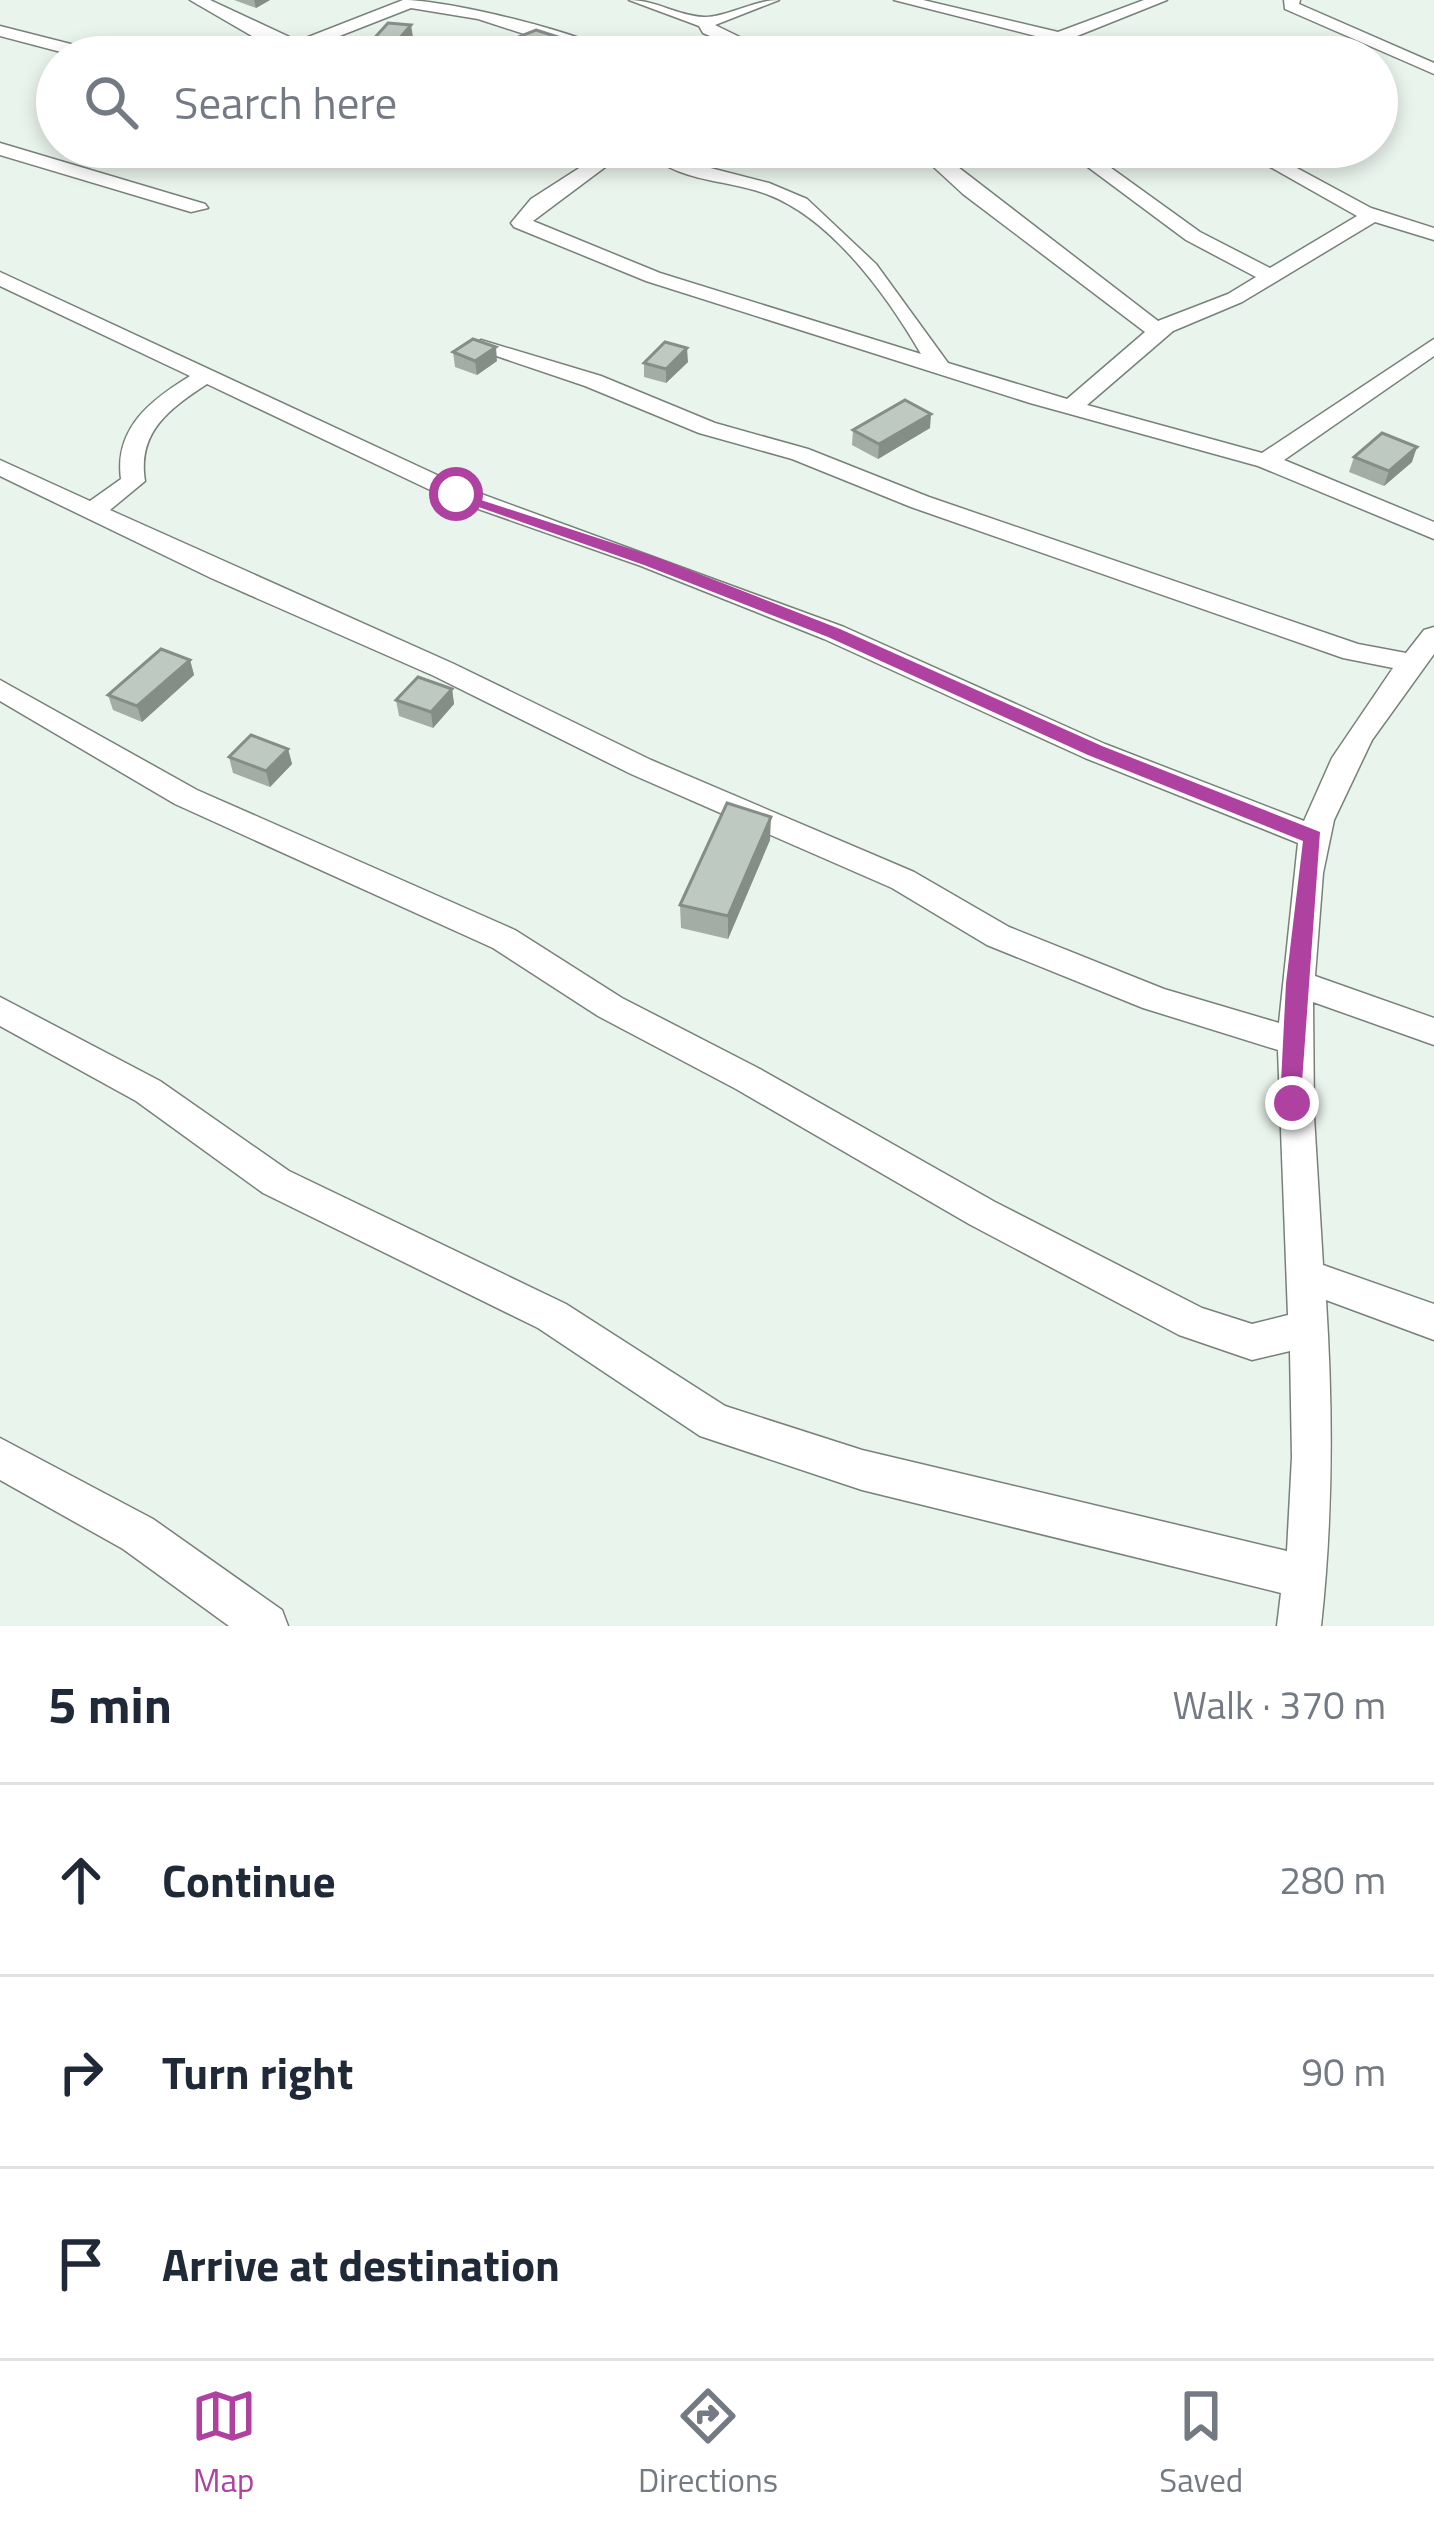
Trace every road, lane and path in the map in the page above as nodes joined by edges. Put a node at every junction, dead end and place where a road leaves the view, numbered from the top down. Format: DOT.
graph roads {
  1 [pos="198,0"];
  2 [pos="637,0"];
  3 [pos="771,0"];
  4 [pos="902,0"];
  5 [pos="1159,0"];
  6 [pos="1292,0"];
  7 [pos="410,1"];
  8 [pos="706,23"];
  9 [pos="0,31"];
  10 [pos="269,36"];
  11 [pos="324,36"];
  12 [pos="548,36"];
  13 [pos="720,36"];
  14 [pos="1055,36"];
  15 [pos="1062,36"];
  16 [pos="1359,36"];
  17 [pos="36,40"];
  18 [pos="1398,53"];
  19 [pos="1434,69"];
  20 [pos="0,149"];
  21 [pos="36,157"];
  22 [pos="30,160"];
  23 [pos="36,162"];
  24 [pos="58,168"];
  25 [pos="598,168"];
  26 [pos="686,168"];
  27 [pos="945,168"];
  28 [pos="1099,168"];
  29 [pos="1284,168"];
  30 [pos="198,208"];
  31 [pos="1373,215"];
  32 [pos="1434,234"];
  33 [pos="1268,274"];
  34 [pos="0,278"];
  35 [pos="1158,331"];
  36 [pos="1434,346"];
  37 [pos="481,347"];
  38 [pos="939,366"];
  39 [pos="205,376"];
  40 [pos="1072,406"];
  41 [pos="1266,461"];
  42 [pos="0,467"];
  43 [pos="91,512"];
  44 [pos="1434,531"];
  45 [pos="1423,649"];
  46 [pos="0,689"];
  47 [pos="1313,837"];
  48 [pos="1296,983"];
  49 [pos="0,1010"];
  50 [pos="1434,1032"];
  51 [pos="1294,1041"];
  52 [pos="1303,1274"];
  53 [pos="1434,1322"];
  54 [pos="1306,1330"];
  55 [pos="0,1458"];
  56 [pos="1307,1578"];
  57 [pos="266,1626"];
  58 [pos="1299,1626"];
  1 -- 10 [label="street"];
  2 -- 8 [label="street"];
  3 -- 8 [label="street"];
  4 -- 14 [label="street"];
  5 -- 15 [label="street"];
  6 -- 16 [label="street"];
  7 -- 11 [label="street"];
  7 -- 12 [label="street"];
  8 -- 13 [label="street"];
  9 -- 17 [label="street"];
  18 -- 19 [label="street"];
  20 -- 22 [label="street"];
  21 -- 22 [label="street"];
  22 -- 23 [label="street"];
  24 -- 30 [label="street"];
  25 -- 38 [label="street"];
  26 -- 38 [label="street"];
  27 -- 35 [label="street"];
  28 -- 33 [label="street"];
  29 -- 31 [label="street"];
  31 -- 32 [label="street"];
  31 -- 33 [label="street"];
  33 -- 35 [label="street"];
  34 -- 39 [label="street"];
  35 -- 40 [label="street"];
  36 -- 41 [label="street"];
  37 -- 45 [label="street"];
  38 -- 40 [label="street"];
  39 -- 43 [label="street"];
  39 -- 47 [label="street"];
  40 -- 41 [label="street"];
  41 -- 44 [label="street"];
  42 -- 43 [label="street"];
  43 -- 51 [label="street"];
  45 -- 47 [label="street"];
  46 -- 54 [label="street"];
  47 -- 48 [label="street"];
  48 -- 50 [label="street"];
  48 -- 51 [label="street"];
  49 -- 56 [label="street"];
  51 -- 52 [label="street"];
  52 -- 53 [label="street"];
  52 -- 54 [label="street"];
  54 -- 56 [label="street"];
  55 -- 57 [label="street"];
  56 -- 58 [label="street"];
}
